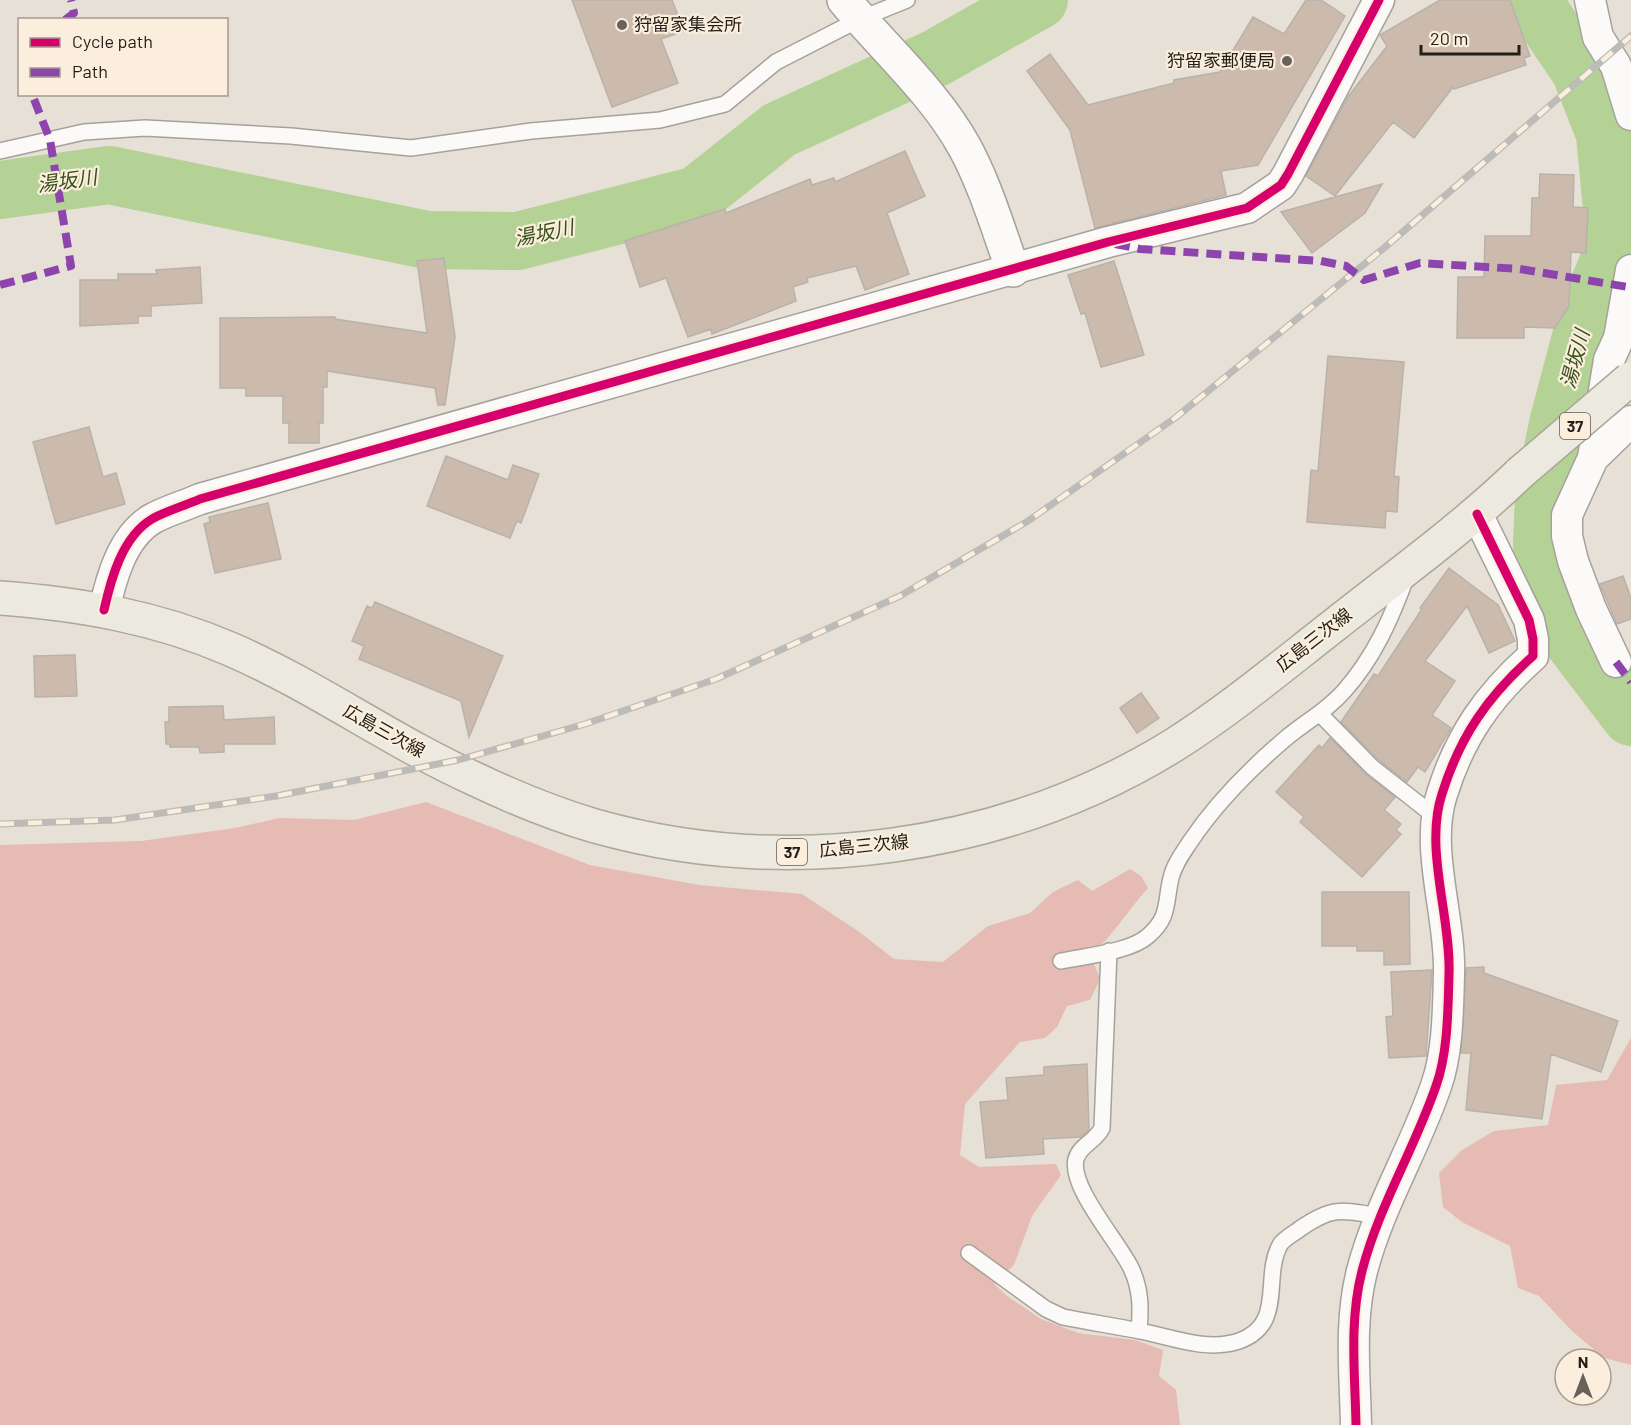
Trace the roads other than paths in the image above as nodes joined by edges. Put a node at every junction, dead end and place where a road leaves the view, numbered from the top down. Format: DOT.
graph roads {
  1 [pos="907,0"];
  2 [pos="1379,0"];
  3 [pos="1590,0"];
  4 [pos="857,16"];
  5 [pos="1631,115"];
  6 [pos="0,151"];
  7 [pos="1013,270"];
  8 [pos="1630,281"];
  9 [pos="1631,379"];
  10 [pos="1631,421"];
  11 [pos="1593,458"];
  12 [pos="1477,513"];
  13 [pos="1411,565"];
  14 [pos="0,598"];
  15 [pos="104,610"];
  16 [pos="1616,662"];
  17 [pos="1320,714"];
  18 [pos="1437,818"];
  19 [pos="1109,951"];
  20 [pos="1061,961"];
  21 [pos="1379,1216"];
  22 [pos="969,1253"];
  23 [pos="1139,1331"];
  24 [pos="1356,1425"];
  1 -- 4 [label="lane"];
  2 -- 7 [label="street"];
  3 -- 5 [label="street"];
  4 -- 6 [label="lane"];
  4 -- 7 [label="street"];
  7 -- 15 [label="street"];
  8 -- 11 [label="street"];
  9 -- 12 [label="main road, 広島三次線 / 37, bridge"];
  10 -- 11 [label="street"];
  11 -- 16 [label="street"];
  12 -- 13 [label="main road, 広島三次線 / 37"];
  12 -- 18 [label="street"];
  13 -- 15 [label="main road, 広島三次線 / 37"];
  13 -- 17 [label="lane"];
  14 -- 15 [label="main road, 広島三次線 / 37"];
  17 -- 18 [label="lane"];
  17 -- 19 [label="lane"];
  18 -- 21 [label="street"];
  19 -- 20 [label="lane"];
  19 -- 23 [label="lane"];
  21 -- 23 [label="lane"];
  21 -- 24 [label="street"];
  22 -- 23 [label="lane"];
}
